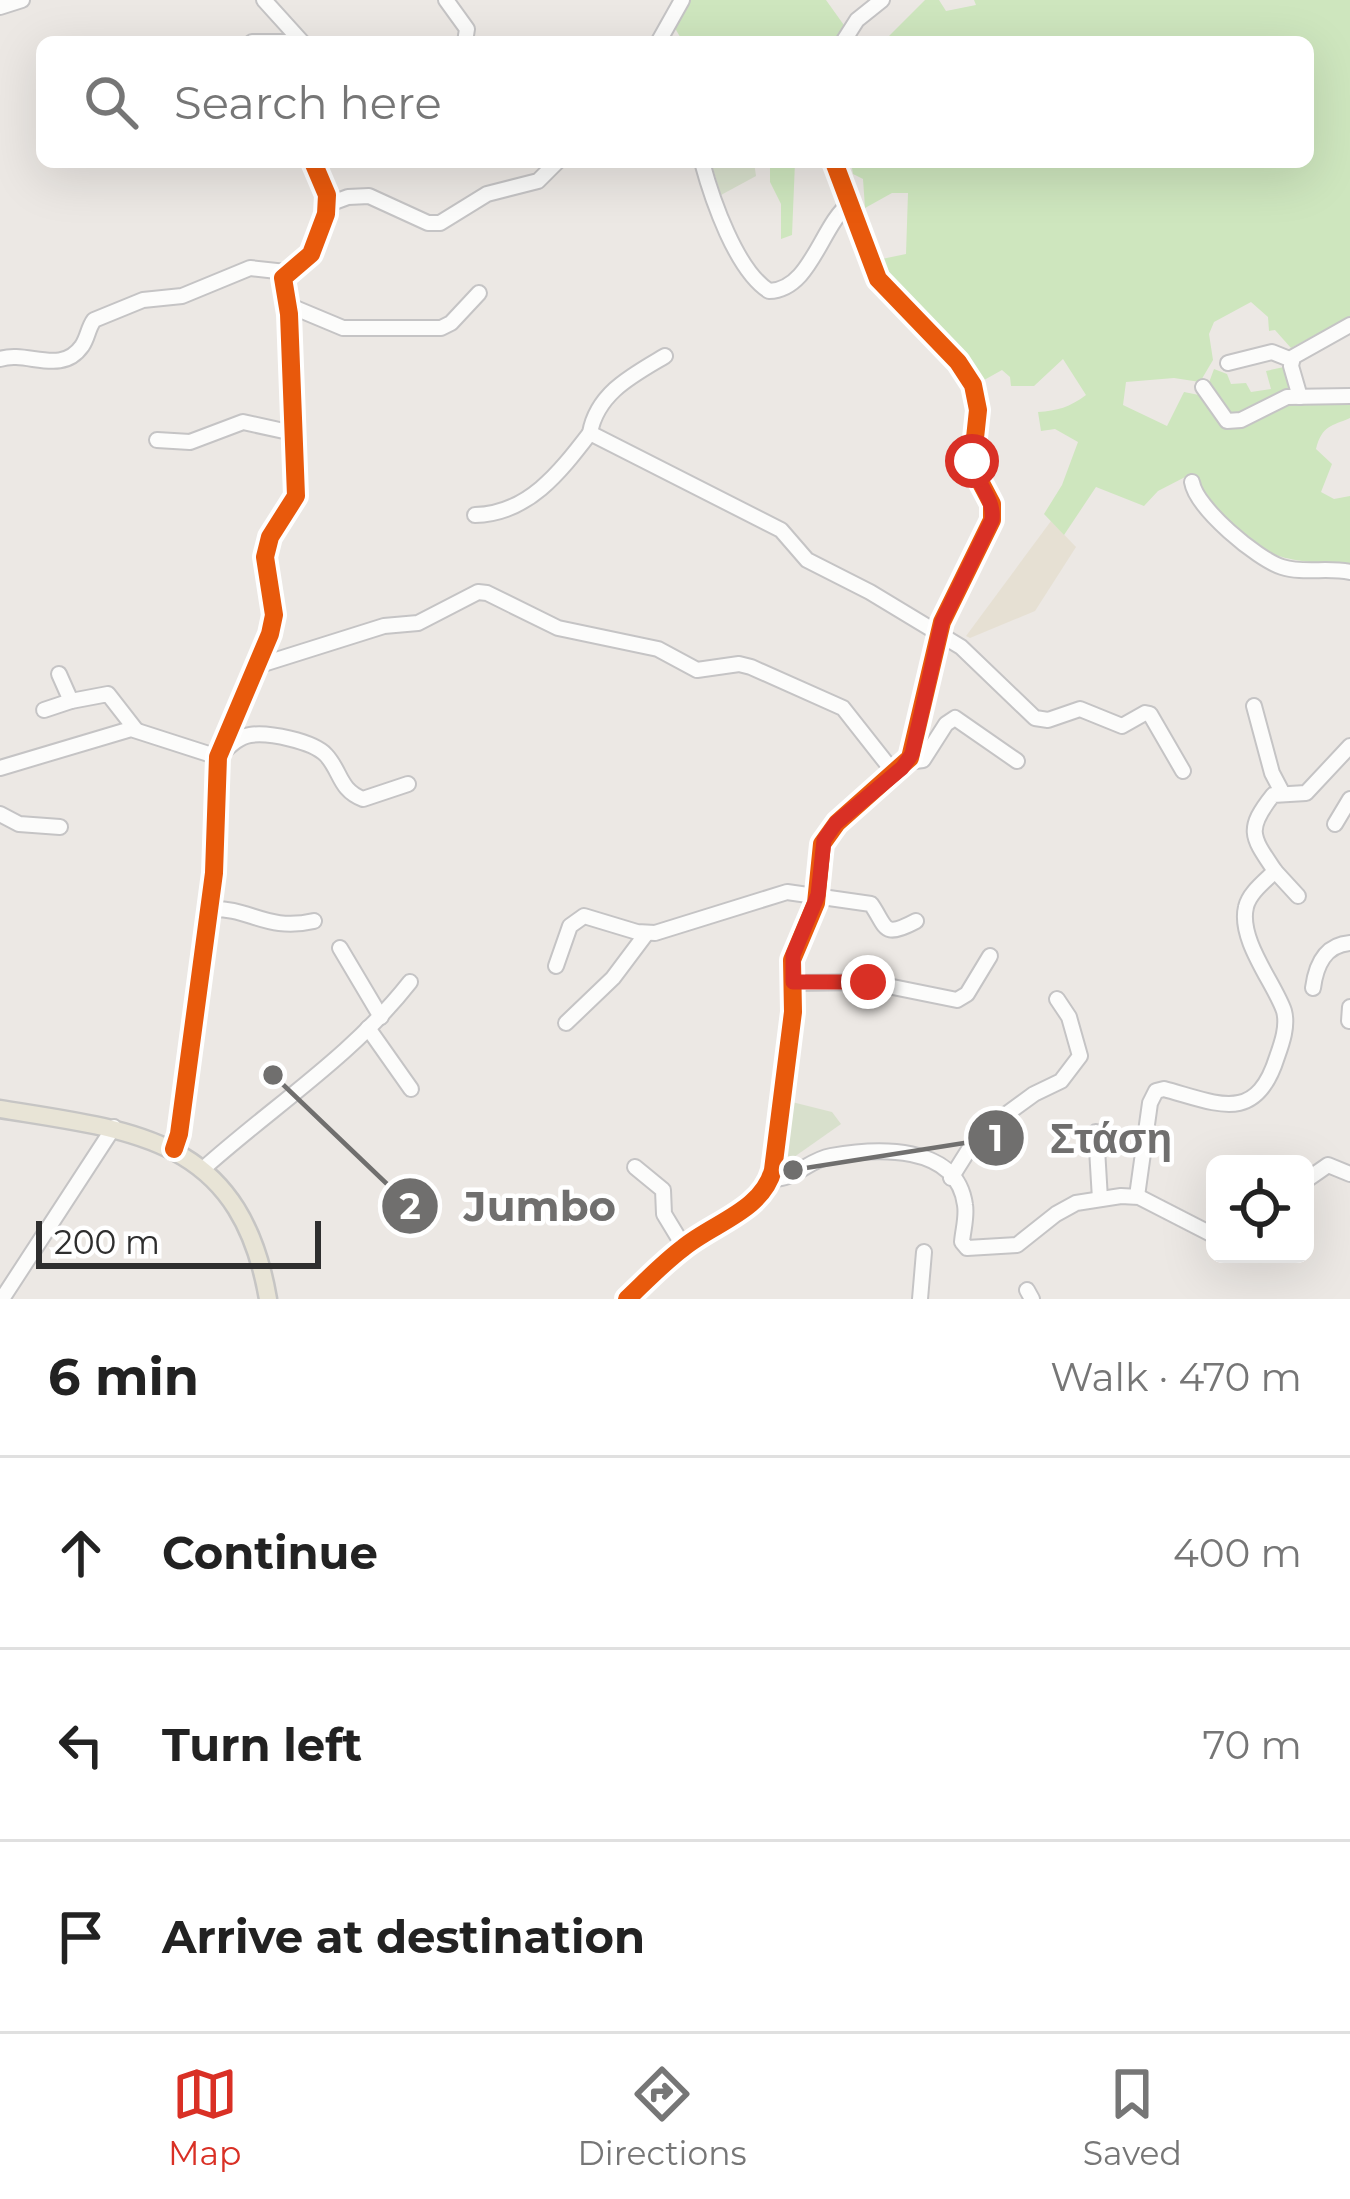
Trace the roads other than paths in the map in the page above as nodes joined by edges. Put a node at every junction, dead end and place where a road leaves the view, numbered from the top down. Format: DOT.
graph roads {
  1 [pos="22,0"];
  2 [pos="264,0"];
  3 [pos="446,0"];
  4 [pos="682,0"];
  5 [pos="881,0"];
  6 [pos="0,8"];
  7 [pos="297,36"];
  8 [pos="465,36"];
  9 [pos="663,36"];
  10 [pos="846,36"];
  11 [pos="315,168"];
  12 [pos="551,168"];
  13 [pos="705,168"];
  14 [pos="836,168"];
  15 [pos="850,203"];
  16 [pos="328,204"];
  17 [pos="286,272"];
  18 [pos="479,293"];
  19 [pos="288,305"];
  20 [pos="1350,325"];
  21 [pos="665,356"];
  22 [pos="0,359"];
  23 [pos="1292,360"];
  24 [pos="1228,363"];
  25 [pos="1203,388"];
  26 [pos="1350,396"];
  27 [pos="1300,397"];
  28 [pos="293,433"];
  29 [pos="590,433"];
  30 [pos="157,440"];
  31 [pos="1192,482"];
  32 [pos="475,514"];
  33 [pos="1350,572"];
  34 [pos="938,634"];
  35 [pos="257,666"];
  36 [pos="59,674"];
  37 [pos="71,701"];
  38 [pos="1254,706"];
  39 [pos="44,710"];
  40 [pos="136,730"];
  41 [pos="1350,746"];
  42 [pos="218,758"];
  43 [pos="1017,761"];
  44 [pos="907,762"];
  45 [pos="0,768"];
  46 [pos="1183,771"];
  47 [pos="896,774"];
  48 [pos="408,784"];
  49 [pos="1282,792"];
  50 [pos="1350,799"];
  51 [pos="0,814"];
  52 [pos="1335,824"];
  53 [pos="60,827"];
  54 [pos="1275,871"];
  55 [pos="818,895"];
  56 [pos="1298,896"];
  57 [pos="210,909"];
  58 [pos="314,921"];
  59 [pos="916,921"];
  60 [pos="646,934"];
  61 [pos="1350,943"];
  62 [pos="340,949"];
  63 [pos="990,956"];
  64 [pos="556,967"];
  65 [pos="410,982"];
  66 [pos="793,982"];
  67 [pos="1313,988"];
  68 [pos="1058,999"];
  69 [pos="381,1017"];
  70 [pos="566,1023"];
  71 [pos="368,1028"];
  72 [pos="411,1089"];
  73 [pos="0,1108"];
  74 [pos="114,1127"];
  75 [pos="1096,1132"];
  76 [pos="174,1148"];
  77 [pos="635,1167"];
  78 [pos="202,1169"];
  79 [pos="1350,1174"];
  80 [pos="1314,1175"];
  81 [pos="951,1178"];
  82 [pos="771,1179"];
  83 [pos="1137,1196"];
  84 [pos="1100,1198"];
  85 [pos="1206,1231"];
  86 [pos="684,1247"];
  87 [pos="924,1252"];
  88 [pos="2,1299"];
  89 [pos="268,1299"];
  90 [pos="628,1299"];
  91 [pos="920,1299"];
  1 -- 6 [label="street"];
  2 -- 7 [label="street"];
  3 -- 8 [label="street"];
  4 -- 9 [label="street"];
  5 -- 10 [label="street"];
  11 -- 16 [label="street"];
  12 -- 16 [label="street"];
  13 -- 15 [label="street"];
  14 -- 15 [label="street"];
  15 -- 34 [label="street"];
  16 -- 17 [label="street"];
  17 -- 19 [label="street"];
  17 -- 22 [label="street"];
  18 -- 19 [label="street"];
  19 -- 28 [label="street"];
  20 -- 23 [label="street"];
  21 -- 29 [label="street"];
  23 -- 24 [label="street"];
  23 -- 27 [label="street"];
  25 -- 27 [label="street"];
  26 -- 27 [label="street"];
  28 -- 30 [label="street"];
  28 -- 35 [label="street"];
  29 -- 32 [label="street"];
  29 -- 34 [label="street"];
  31 -- 33 [label="street"];
  34 -- 44 [label="street"];
  34 -- 46 [label="street"];
  35 -- 42 [label="street"];
  35 -- 47 [label="street"];
  36 -- 37 [label="street"];
  37 -- 39 [label="street"];
  37 -- 40 [label="street"];
  38 -- 49 [label="street"];
  40 -- 42 [label="street"];
  40 -- 45 [label="street"];
  41 -- 49 [label="street"];
  42 -- 48 [label="street"];
  42 -- 57 [label="street"];
  43 -- 44 [label="street"];
  44 -- 47 [label="street"];
  47 -- 55 [label="street"];
  49 -- 54 [label="street"];
  50 -- 52 [label="street"];
  51 -- 53 [label="street"];
  54 -- 56 [label="street"];
  54 -- 83 [label="street"];
  55 -- 59 [label="street"];
  55 -- 60 [label="street"];
  55 -- 66 [label="street"];
  57 -- 58 [label="street"];
  57 -- 76 [label="street"];
  60 -- 64 [label="street"];
  60 -- 70 [label="street"];
  61 -- 67 [label="street"];
  62 -- 69 [label="street"];
  63 -- 66 [label="street"];
  65 -- 69 [label="street"];
  66 -- 82 [label="street"];
  68 -- 81 [label="street"];
  69 -- 71 [label="street"];
  71 -- 72 [label="street"];
  71 -- 78 [label="street"];
  73 -- 74 [label="main road"];
  74 -- 76 [label="main road"];
  74 -- 88 [label="street"];
  75 -- 84 [label="street"];
  76 -- 78 [label="main road"];
  77 -- 86 [label="street"];
  78 -- 89 [label="main road"];
  79 -- 80 [label="street"];
  81 -- 82 [label="street"];
  81 -- 84 [label="street"];
  82 -- 86 [label="street"];
  83 -- 84 [label="street"];
  83 -- 85 [label="street"];
  86 -- 90 [label="street"];
  87 -- 91 [label="street"];
}
